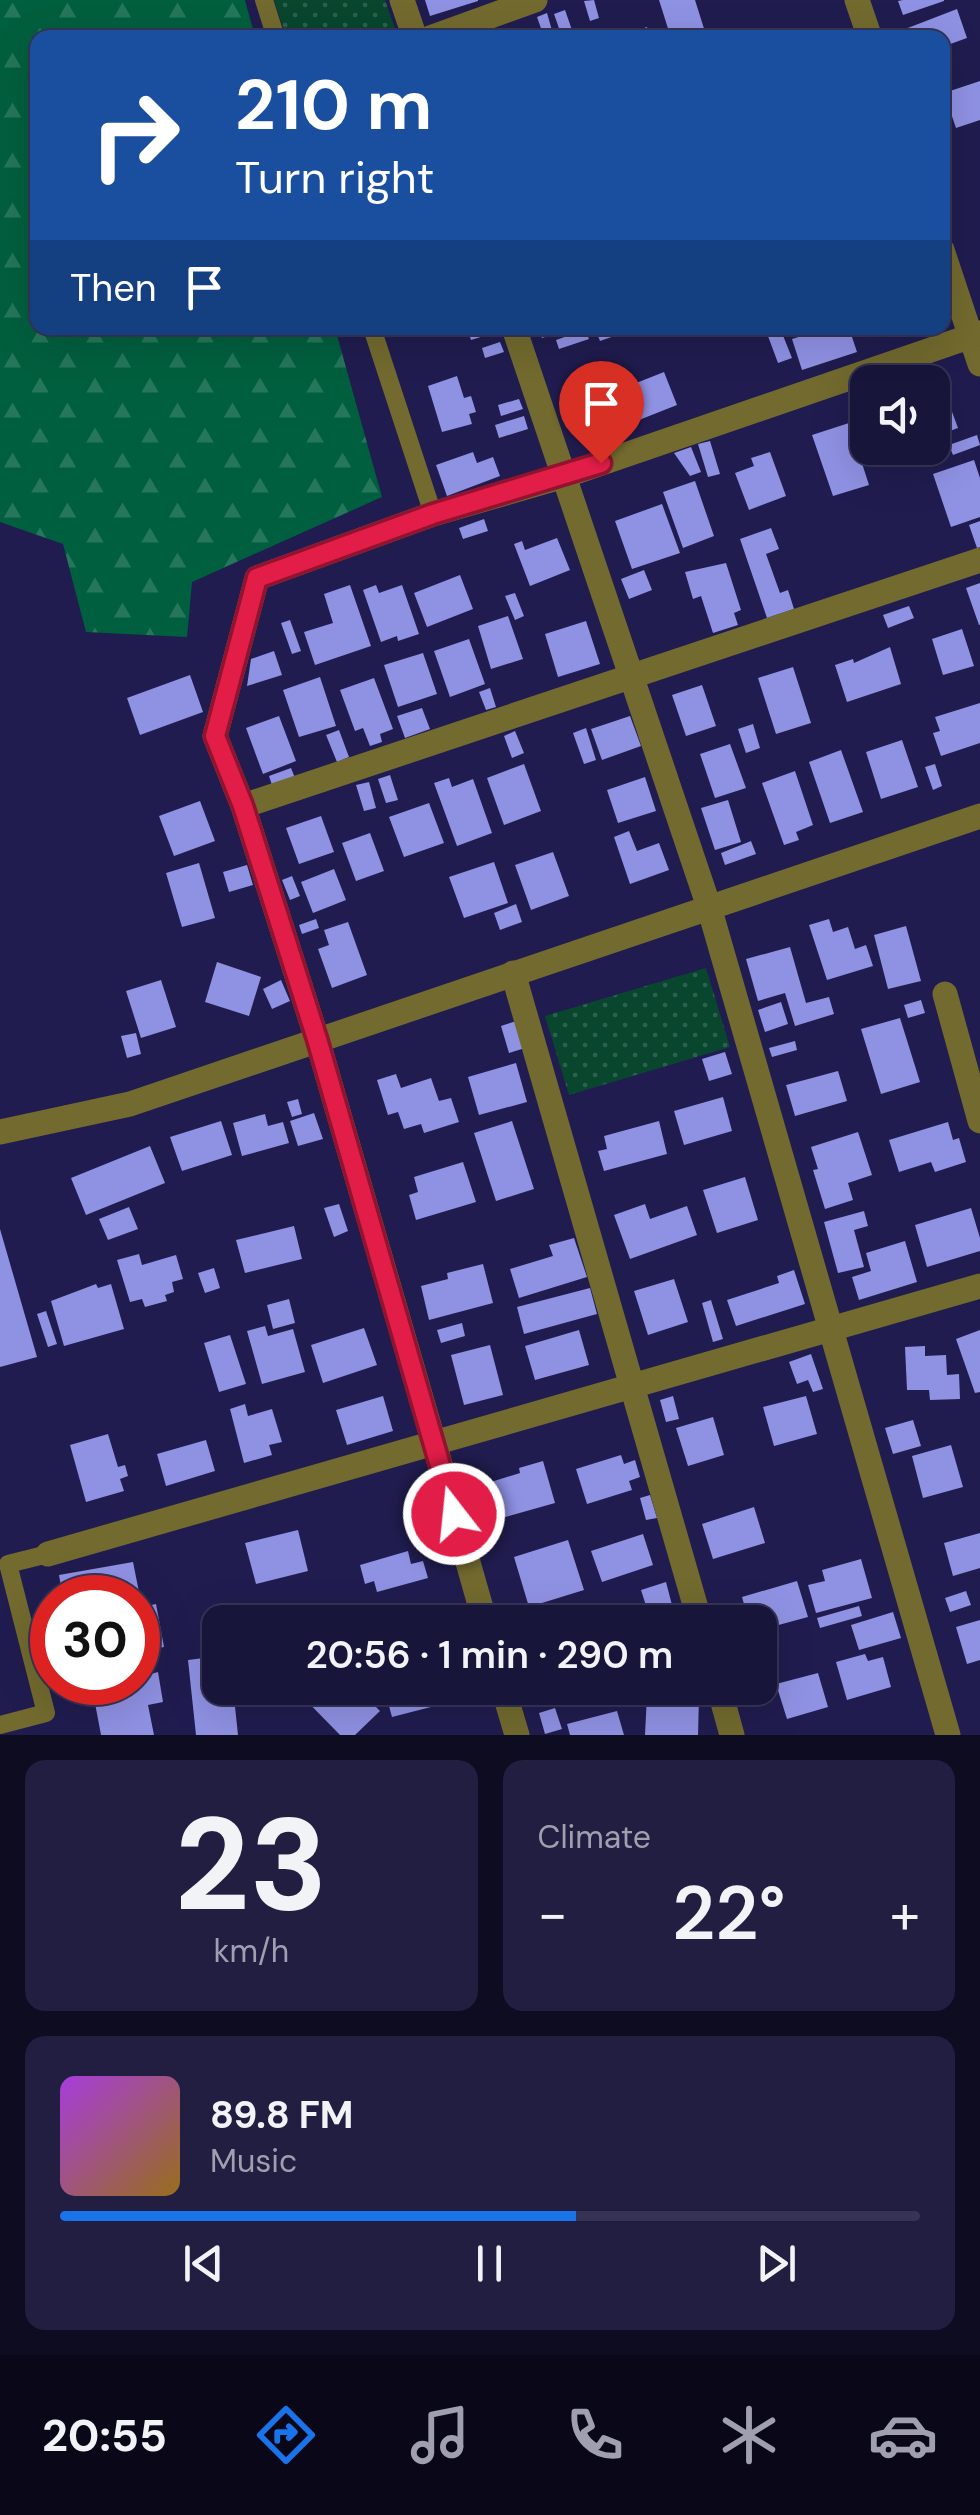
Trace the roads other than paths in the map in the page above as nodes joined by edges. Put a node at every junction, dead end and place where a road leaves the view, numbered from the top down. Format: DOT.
graph roads {
  1 [pos="264,0"];
  2 [pos="402,0"];
  3 [pos="535,0"];
  4 [pos="857,0"];
  5 [pos="273,30"];
  6 [pos="412,30"];
  7 [pos="452,30"];
  8 [pos="867,30"];
  9 [pos="950,270"];
  10 [pos="976,334"];
  11 [pos="374,335"];
  12 [pos="516,335"];
  13 [pos="980,364"];
  14 [pos="564,476"];
  15 [pos="433,514"];
  16 [pos="980,560"];
  17 [pos="630,676"];
  18 [pos="243,806"];
  19 [pos="980,816"];
  20 [pos="708,907"];
  21 [pos="513,973"];
  22 [pos="945,994"];
  23 [pos="317,1039"];
  24 [pos="980,1121"];
  25 [pos="0,1132"];
  26 [pos="980,1286"];
  27 [pos="831,1329"];
  28 [pos="634,1386"];
  29 [pos="434,1443"];
  30 [pos="48,1554"];
  31 [pos="4,1565"];
  32 [pos="480,1605"];
  33 [pos="695,1605"];
  34 [pos="508,1705"];
  35 [pos="724,1705"];
  36 [pos="0,1725"];
  37 [pos="516,1735"];
  38 [pos="732,1735"];
  39 [pos="948,1735"];
  1 -- 5 [label="lane"];
  2 -- 6 [label="street"];
  3 -- 7 [label="street"];
  4 -- 8 [label="street"];
  9 -- 10 [label="street"];
  10 -- 13 [label="street"];
  10 -- 14 [label="street"];
  11 -- 15 [label="lane"];
  12 -- 14 [label="street"];
  14 -- 15 [label="street"];
  14 -- 17 [label="street"];
  15 -- 18 [label="street"];
  16 -- 17 [label="street"];
  17 -- 18 [label="street"];
  17 -- 20 [label="street"];
  18 -- 23 [label="street"];
  19 -- 20 [label="street"];
  20 -- 21 [label="street"];
  20 -- 27 [label="street"];
  21 -- 23 [label="street"];
  21 -- 28 [label="street"];
  22 -- 24 [label="street"];
  23 -- 25 [label="street"];
  23 -- 29 [label="street"];
  26 -- 27 [label="street"];
  27 -- 28 [label="street"];
  27 -- 39 [label="street"];
  28 -- 29 [label="street"];
  28 -- 33 [label="street"];
  29 -- 30 [label="street"];
  29 -- 32 [label="street"];
  30 -- 31 [label="lane"];
  31 -- 36 [label="lane"];
  34 -- 37 [label="street"];
  35 -- 38 [label="street"];
}
